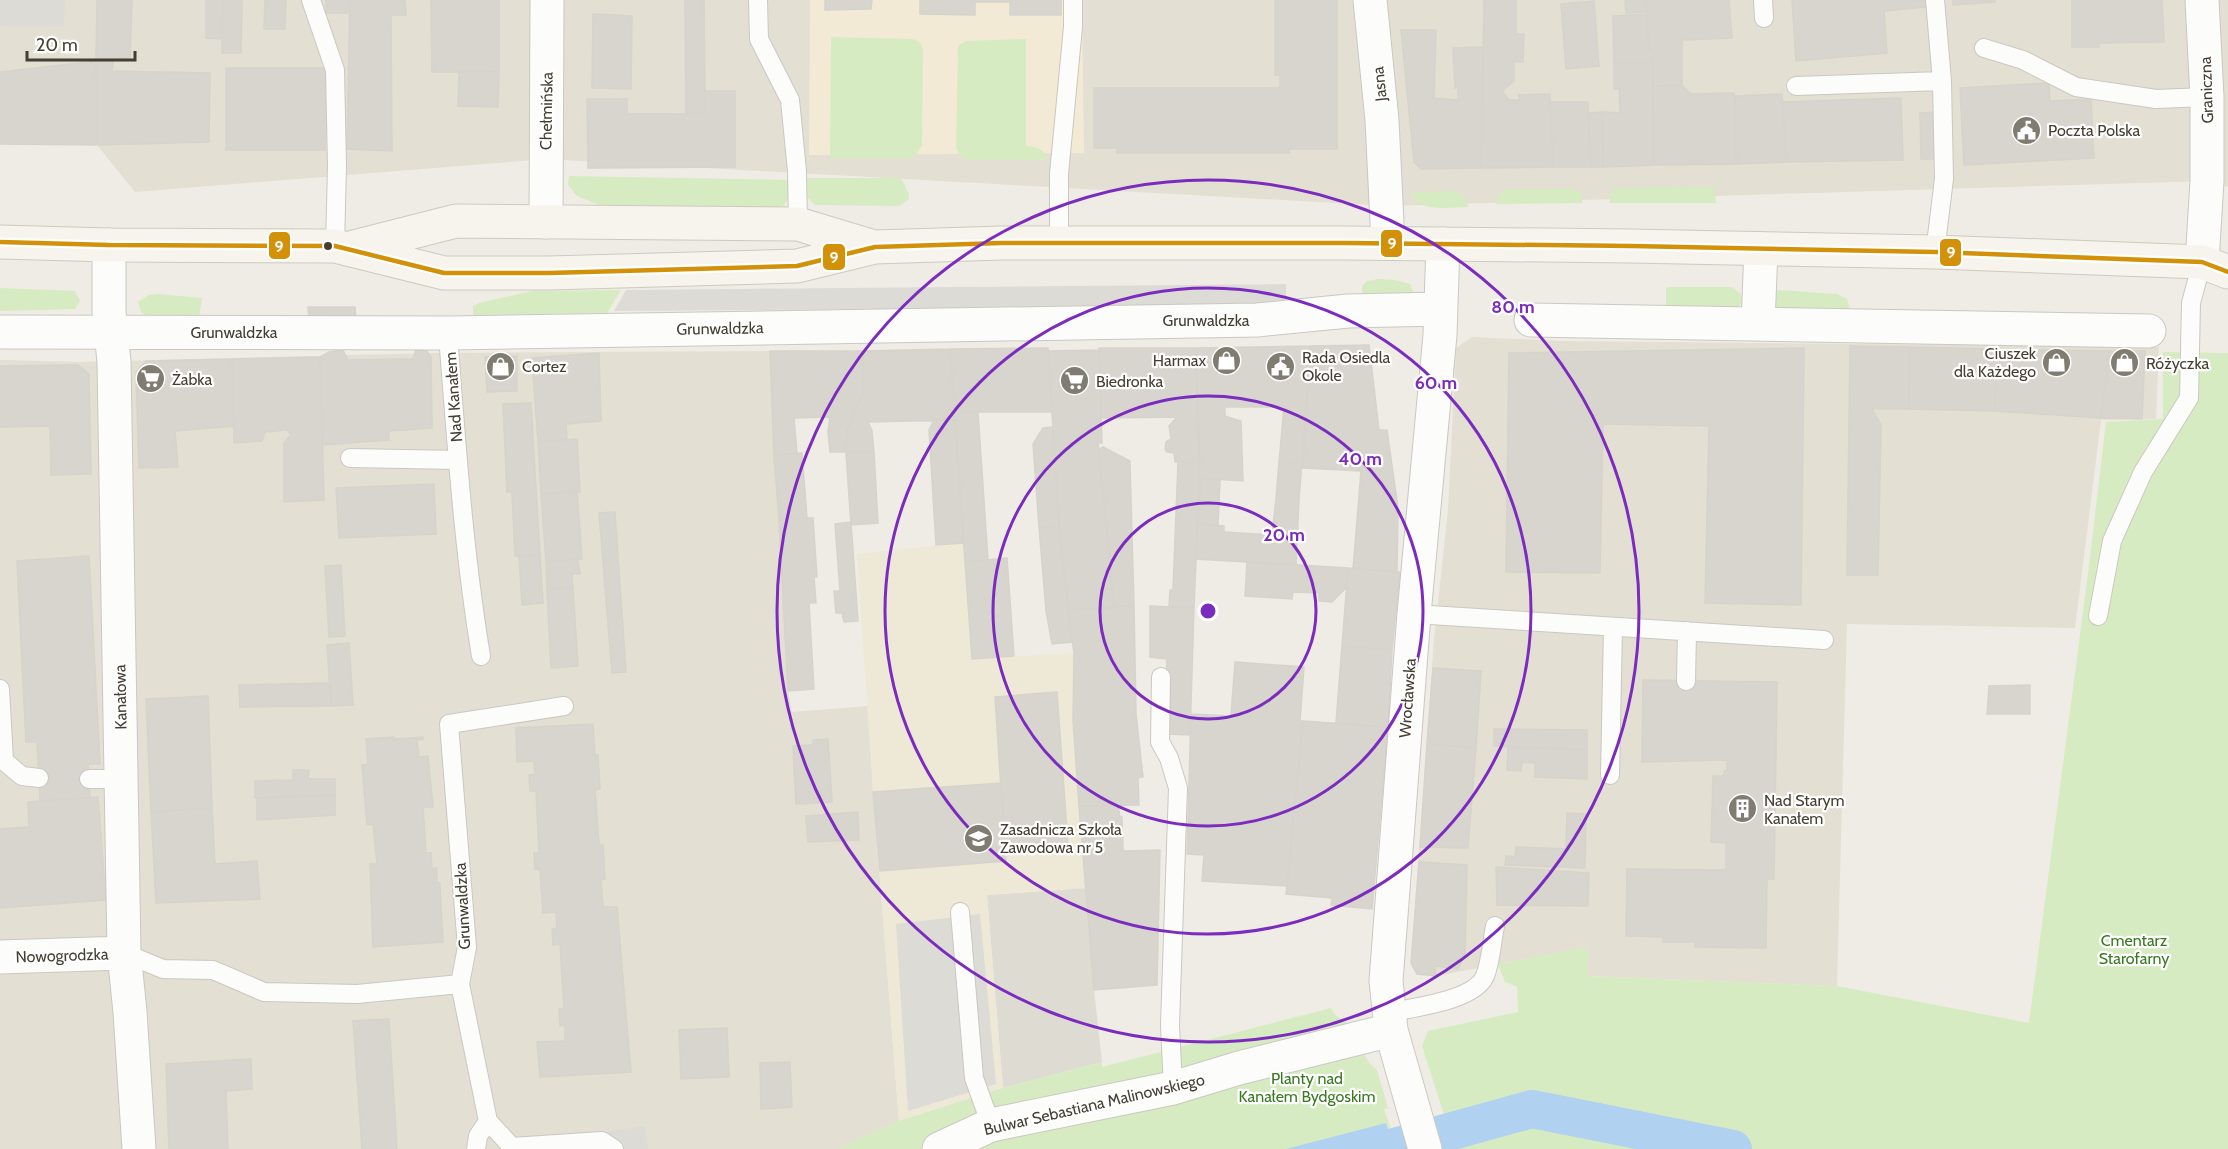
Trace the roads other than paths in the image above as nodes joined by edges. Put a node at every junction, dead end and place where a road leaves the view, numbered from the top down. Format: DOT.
graph roads {
  1 [pos="311,0"];
  2 [pos="547,0"];
  3 [pos="758,0"];
  4 [pos="1073,0"];
  5 [pos="1370,0"];
  6 [pos="1935,0"];
  7 [pos="2202,0"];
  8 [pos="1984,48"];
  9 [pos="1942,81"];
  10 [pos="1796,86"];
  11 [pos="2207,97"];
  12 [pos="546,222"];
  13 [pos="798,224"];
  14 [pos="0,242"];
  15 [pos="1059,243"];
  16 [pos="1388,243"];
  17 [pos="1443,244"];
  18 [pos="110,246"];
  19 [pos="875,247"];
  20 [pos="342,248"];
  21 [pos="1761,249"];
  22 [pos="1935,252"];
  23 [pos="2219,262"];
  24 [pos="1440,309"];
  25 [pos="1531,320"];
  26 [pos="1758,324"];
  27 [pos="111,331"];
  28 [pos="0,332"];
  29 [pos="2149,332"];
  30 [pos="450,333"];
  31 [pos="350,458"];
  32 [pos="458,460"];
  33 [pos="1414,614"];
  34 [pos="2098,616"];
  35 [pos="1613,627"];
  36 [pos="1687,631"];
  37 [pos="1824,640"];
  38 [pos="481,656"];
  39 [pos="1161,676"];
  40 [pos="1686,681"];
  41 [pos="0,689"];
  42 [pos="564,706"];
  43 [pos="1610,775"];
  44 [pos="39,778"];
  45 [pos="89,779"];
  46 [pos="122,779"];
  47 [pos="960,912"];
  48 [pos="1495,926"];
  49 [pos="124,953"];
  50 [pos="0,957"];
  51 [pos="460,984"];
  52 [pos="1390,1021"];
  53 [pos="1173,1088"];
  54 [pos="488,1121"];
  55 [pos="991,1125"];
  56 [pos="140,1149"];
  57 [pos="477,1149"];
  58 [pos="614,1149"];
  59 [pos="939,1149"];
  60 [pos="1425,1149"];
  1 -- 20 [label="lane"];
  2 -- 12 [label="street, Chełmińska"];
  3 -- 13 [label="lane"];
  4 -- 15 [label="lane"];
  5 -- 16 [label="street, Jasna"];
  6 -- 9 [label="lane"];
  7 -- 11 [label="street, Graniczna"];
  8 -- 11 [label="lane"];
  9 -- 10 [label="lane"];
  9 -- 22 [label="lane"];
  11 -- 23 [label="street, Graniczna"];
  12 -- 13 [label="main road"];
  12 -- 20 [label="main road"];
  13 -- 19 [label="main road"];
  14 -- 18 [label="main road"];
  15 -- 16 [label="main road"];
  15 -- 19 [label="main road"];
  16 -- 17 [label="main road"];
  17 -- 21 [label="main road"];
  17 -- 24 [label="street, Wrocławska"];
  18 -- 20 [label="main road"];
  18 -- 27 [label="street, Kanałowa"];
  19 -- 20 [label="main road"];
  21 -- 22 [label="main road"];
  21 -- 26 [label="street"];
  22 -- 23 [label="main road"];
  23 -- 34 [label="lane"];
  24 -- 30 [label="street, Grunwaldzka"];
  24 -- 33 [label="street, Wrocławska"];
  25 -- 26 [label="street"];
  26 -- 29 [label="street"];
  27 -- 28 [label="street, Grunwaldzka"];
  27 -- 30 [label="street, Grunwaldzka"];
  27 -- 46 [label="street, Kanałowa"];
  30 -- 32 [label="lane, Nad Kanałem"];
  31 -- 32 [label="lane"];
  32 -- 38 [label="lane"];
  33 -- 35 [label="lane"];
  33 -- 52 [label="street, Wrocławska"];
  35 -- 36 [label="lane"];
  35 -- 43 [label="lane"];
  36 -- 37 [label="lane"];
  36 -- 40 [label="lane"];
  39 -- 53 [label="lane"];
  41 -- 44 [label="lane"];
  42 -- 51 [label="lane, Grunwaldzka"];
  45 -- 46 [label="lane"];
  46 -- 49 [label="street, Kanałowa"];
  47 -- 55 [label="lane"];
  48 -- 52 [label="lane"];
  49 -- 50 [label="street, Nowogrodzka"];
  49 -- 51 [label="lane"];
  49 -- 56 [label="street, Kanałowa"];
  51 -- 54 [label="lane, Grunwaldzka"];
  52 -- 53 [label="street, Bulwar Sebastiana Malinowskiego"];
  52 -- 60 [label="street, Wrocławska"];
  53 -- 55 [label="street, Bulwar Sebastiana Malinowskiego"];
  54 -- 57 [label="lane"];
  54 -- 58 [label="lane"];
  55 -- 59 [label="street, Bulwar Sebastiana Malinowskiego"];
}
